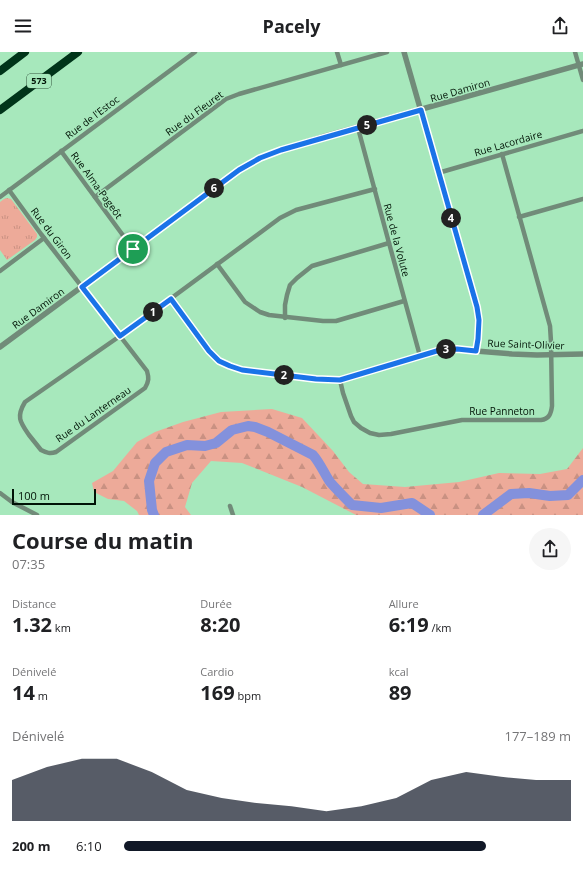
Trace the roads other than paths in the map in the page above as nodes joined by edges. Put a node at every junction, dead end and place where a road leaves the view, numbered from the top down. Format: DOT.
graph roads {
  1 [pos="25,52"];
  2 [pos="78,52"];
  3 [pos="195,52"];
  4 [pos="337,52"];
  5 [pos="387,52"];
  6 [pos="404,52"];
  7 [pos="575,52"];
  8 [pos="581,64"];
  9 [pos="341,65"];
  10 [pos="0,71"];
  11 [pos="583,80"];
  12 [pos="0,110"];
  13 [pos="421,110"];
  14 [pos="358,128"];
  15 [pos="583,131"];
  16 [pos="61,151"];
  17 [pos="502,154"];
  18 [pos="438,173"];
  19 [pos="375,188"];
  20 [pos="9,190"];
  21 [pos="0,197"];
  22 [pos="95,197"];
  23 [pos="583,199"];
  24 [pos="519,217"];
  25 [pos="44,238"];
  26 [pos="389,243"];
  27 [pos="133,249"];
  28 [pos="217,264"];
  29 [pos="0,271"];
  30 [pos="82,287"];
  31 [pos="171,299"];
  32 [pos="404,301"];
  33 [pos="285,318"];
  34 [pos="120,336"];
  35 [pos="0,347"];
  36 [pos="476,351"];
  37 [pos="583,354"];
  38 [pos="550,355"];
  39 [pos="420,356"];
  40 [pos="340,380"];
  41 [pos="0,493"];
  42 [pos="230,506"];
  43 [pos="37,515"];
  44 [pos="233,515"];
  1 -- 10 [label="highway"];
  2 -- 12 [label="highway, 573"];
  3 -- 16 [label="street, Rue de l'Estoc"];
  4 -- 9 [label="street"];
  5 -- 9 [label="street, Rue du Fleuret"];
  6 -- 13 [label="street"];
  7 -- 8 [label="street"];
  8 -- 11 [label="street"];
  8 -- 13 [label="street, Rue Damiron"];
  9 -- 22 [label="street, Rue du Fleuret"];
  13 -- 14 [label="street, Rue Damiron"];
  13 -- 18 [label="street"];
  14 -- 19 [label="street, Rue de la Volute"];
  14 -- 27 [label="street, Rue Damiron"];
  15 -- 17 [label="street, Rue Lacordaire"];
  16 -- 20 [label="street, Rue de l'Estoc"];
  16 -- 22 [label="street, Rue Alma-Pageôt"];
  17 -- 18 [label="street, Rue Lacordaire"];
  17 -- 24 [label="street, Rue Panneton"];
  18 -- 36 [label="street"];
  19 -- 26 [label="street, Rue de la Volute"];
  19 -- 28 [label="street, Rue du Lanterneau"];
  20 -- 21 [label="street, Rue de l'Estoc"];
  20 -- 25 [label="street, Rue du Giron"];
  22 -- 27 [label="street, Rue Alma-Pageôt"];
  23 -- 24 [label="street"];
  24 -- 38 [label="street, Rue Panneton"];
  25 -- 29 [label="street"];
  25 -- 30 [label="street, Rue du Giron"];
  26 -- 32 [label="street, Rue de la Volute"];
  26 -- 33 [label="street"];
  27 -- 30 [label="street, Rue Damiron"];
  28 -- 31 [label="street, Rue du Lanterneau"];
  28 -- 33 [label="street"];
  30 -- 34 [label="street, Rue du Lanterneau"];
  30 -- 35 [label="street, Rue Damiron"];
  31 -- 34 [label="street, Rue du Lanterneau"];
  31 -- 40 [label="street, Rue Saint-Olivier"];
  32 -- 33 [label="street"];
  32 -- 39 [label="street, Rue de la Volute"];
  34 -- 34 [label="street, Rue du Lanterneau"];
  36 -- 38 [label="street, Rue Saint-Olivier"];
  36 -- 39 [label="street, Rue Saint-Olivier"];
  37 -- 38 [label="street, Rue Saint-Olivier"];
  38 -- 40 [label="street, Rue Panneton"];
  39 -- 40 [label="street, Rue Saint-Olivier"];
  41 -- 43 [label="street"];
  42 -- 44 [label="street"];
}
